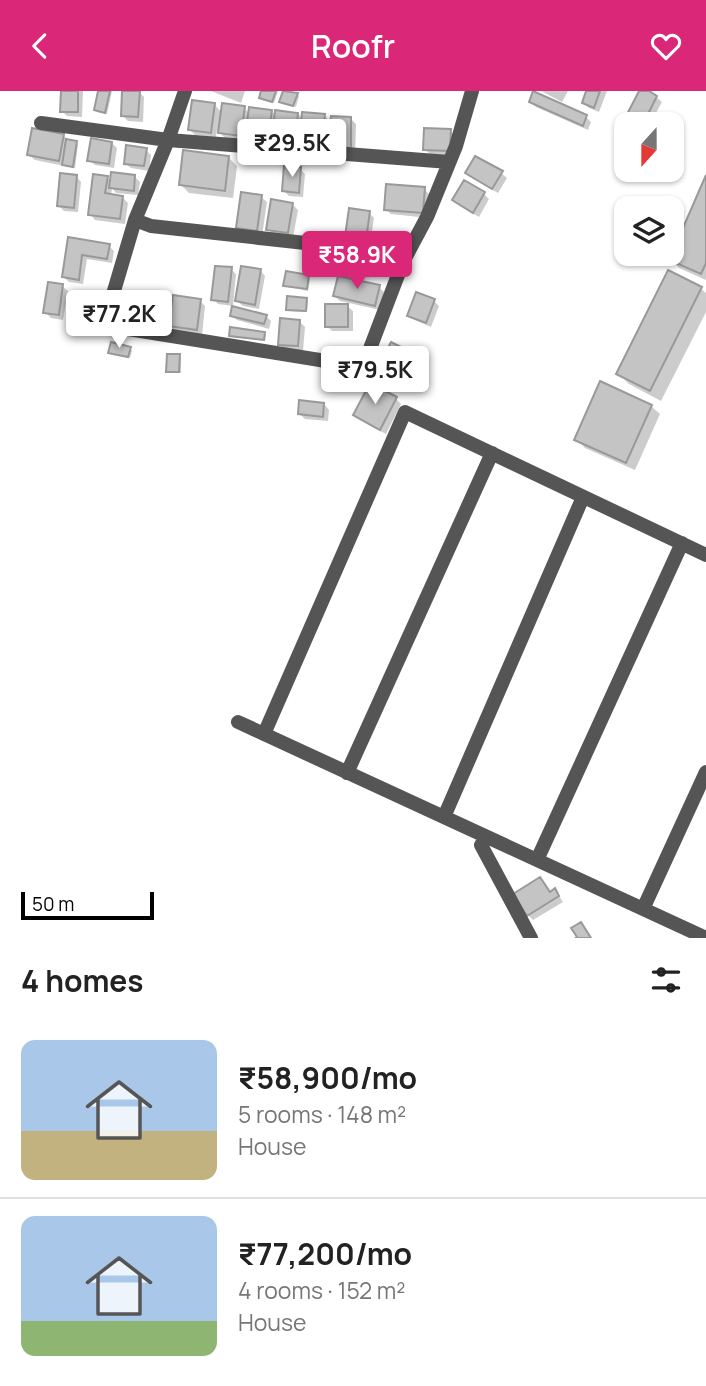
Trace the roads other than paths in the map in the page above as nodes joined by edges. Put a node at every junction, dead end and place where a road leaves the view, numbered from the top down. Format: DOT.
graph roads {
  1 [pos="185,91"];
  2 [pos="472,91"];
  3 [pos="41,123"];
  4 [pos="168,140"];
  5 [pos="450,162"];
  6 [pos="135,220"];
  7 [pos="403,262"];
  8 [pos="492,453"];
  9 [pos="583,496"];
  10 [pos="682,543"];
  11 [pos="706,555"];
  12 [pos="239,722"];
  13 [pos="264,734"];
  14 [pos="706,772"];
  15 [pos="347,773"];
  16 [pos="444,817"];
  17 [pos="481,845"];
  18 [pos="537,860"];
  19 [pos="643,909"];
  20 [pos="531,938"];
  21 [pos="706,938"];
  1 -- 4 [label="street"];
  2 -- 5 [label="street"];
  3 -- 4 [label="street"];
  4 -- 5 [label="street"];
  4 -- 6 [label="street"];
  5 -- 7 [label="street"];
  6 -- 7 [label="street"];
  6 -- 7 [label="street"];
  8 -- 9 [label="street"];
  8 -- 13 [label="street"];
  8 -- 15 [label="street"];
  9 -- 10 [label="street"];
  9 -- 16 [label="street"];
  10 -- 11 [label="street"];
  10 -- 18 [label="street"];
  12 -- 13 [label="street"];
  13 -- 15 [label="street"];
  14 -- 19 [label="street"];
  15 -- 16 [label="street"];
  16 -- 18 [label="street"];
  17 -- 20 [label="street"];
  18 -- 19 [label="street"];
  19 -- 21 [label="street"];
}
